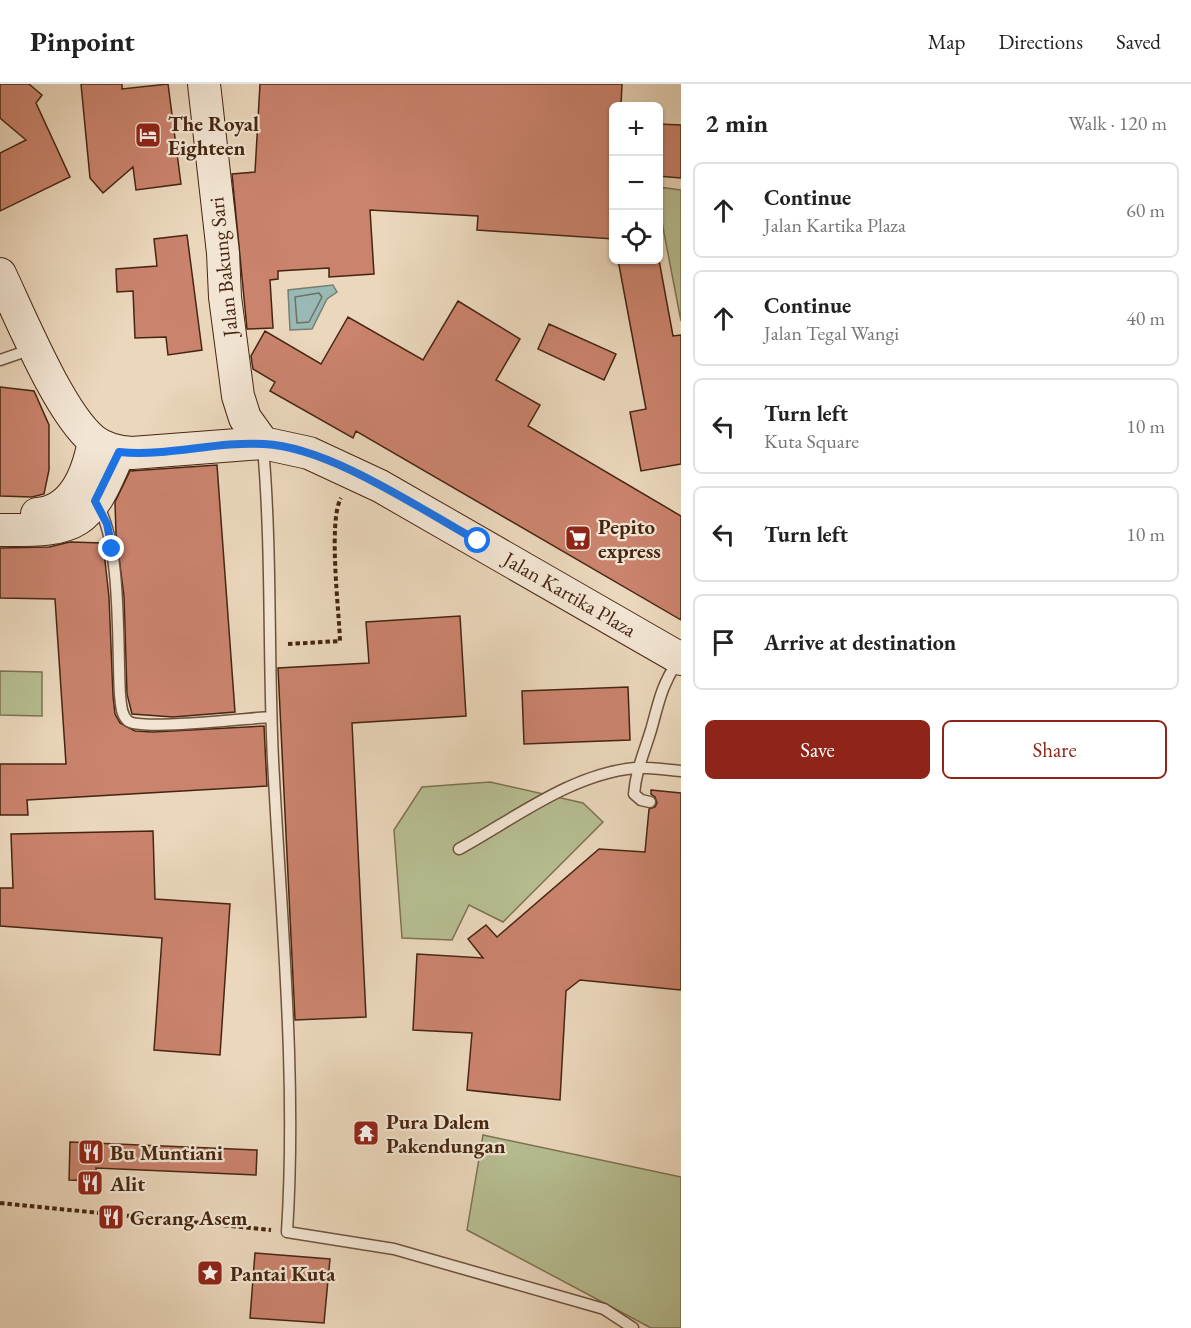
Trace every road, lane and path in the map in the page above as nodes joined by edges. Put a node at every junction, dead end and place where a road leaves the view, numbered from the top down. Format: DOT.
graph roads {
  1 [pos="204,84"];
  2 [pos="0,274"];
  3 [pos="35,347"];
  4 [pos="0,360"];
  5 [pos="262,443"];
  6 [pos="106,446"];
  7 [pos="356,475"];
  8 [pos="95,501"];
  9 [pos="0,513"];
  10 [pos="0,530"];
  11 [pos="270,645"];
  12 [pos="680,659"];
  13 [pos="271,717"];
  14 [pos="636,768"];
  15 [pos="681,771"];
  16 [pos="650,802"];
  17 [pos="459,849"];
  18 [pos="0,1203"];
  19 [pos="286,1232"];
  20 [pos="633,1328"];
  1 -- 5 [label="main road, Jalan Bakung Sari"];
  2 -- 3 [label="main road"];
  3 -- 4 [label="lane"];
  3 -- 6 [label="main road"];
  5 -- 6 [label="main road, Jalan Kartika Plaza"];
  5 -- 7 [label="main road, Jalan Kartika Plaza"];
  5 -- 11 [label="lane"];
  6 -- 8 [label="main road"];
  6 -- 9 [label="main road"];
  7 -- 11 [label="path"];
  7 -- 12 [label="main road, Jalan Kartika Plaza"];
  8 -- 10 [label="main road"];
  8 -- 13 [label="lane"];
  11 -- 13 [label="lane"];
  12 -- 14 [label="lane"];
  13 -- 19 [label="lane"];
  14 -- 15 [label="lane"];
  14 -- 16 [label="lane"];
  14 -- 17 [label="lane"];
  18 -- 19 [label="path"];
  19 -- 20 [label="lane"];
}
